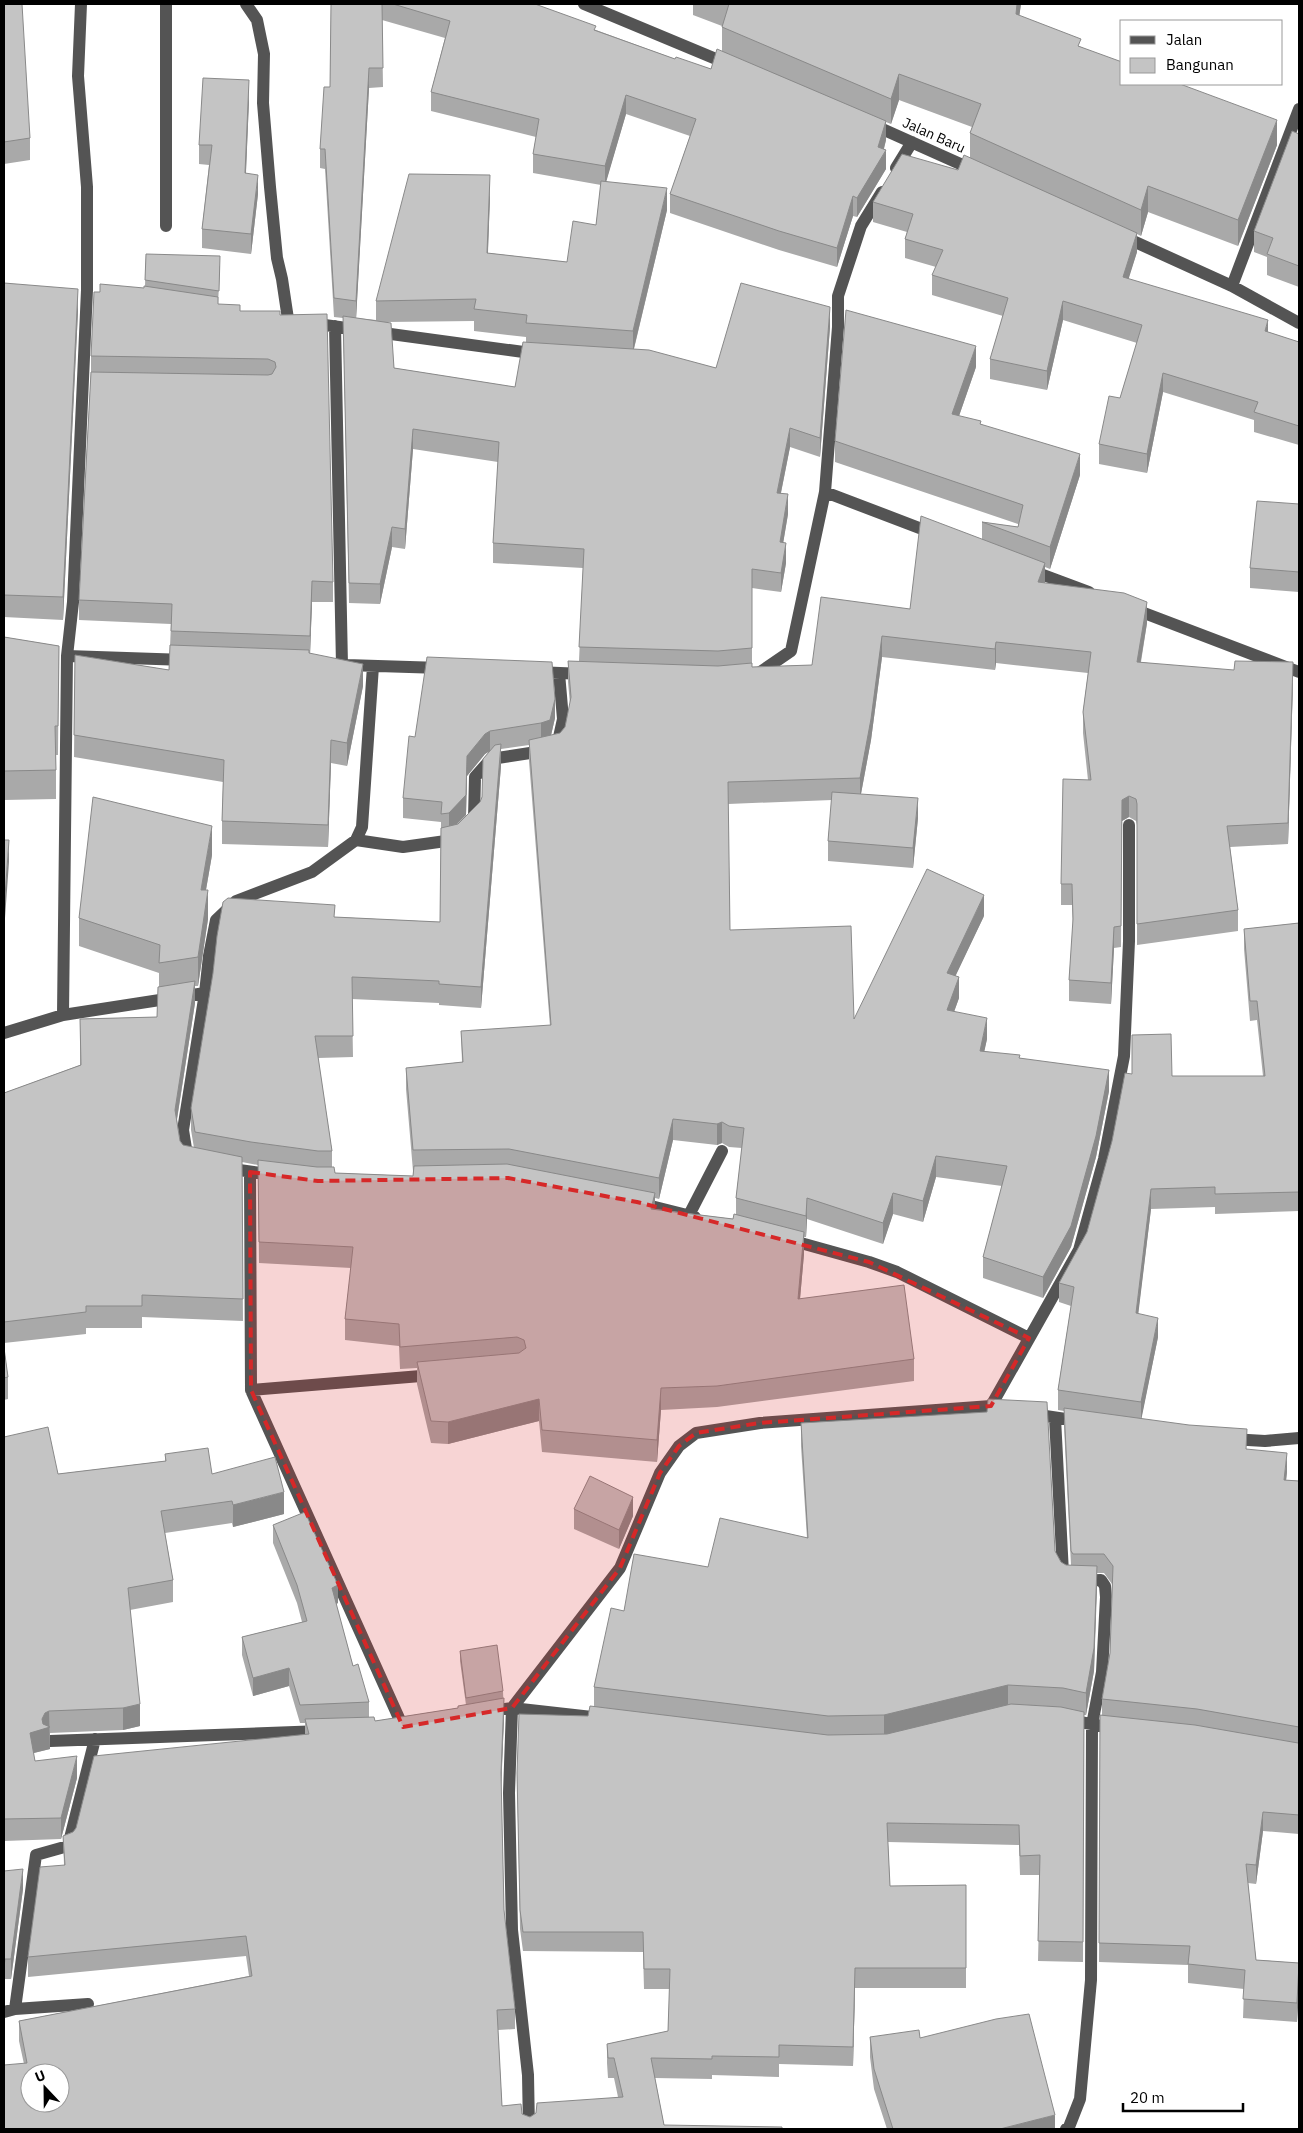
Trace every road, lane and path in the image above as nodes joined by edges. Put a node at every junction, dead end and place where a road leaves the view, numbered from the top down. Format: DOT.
graph roads {
  1 [pos="81,4"];
  2 [pos="166,4"];
  3 [pos="246,4"];
  4 [pos="584,4"];
  5 [pos="739,69"];
  6 [pos="1299,109"];
  7 [pos="857,119"];
  8 [pos="912,142"];
  9 [pos="992,178"];
  10 [pos="166,226"];
  11 [pos="1108,230"];
  12 [pos="1232,286"];
  13 [pos="1299,323"];
  14 [pos="335,326"];
  15 [pos="553,355"];
  16 [pos="825,492"];
  17 [pos="946,538"];
  18 [pos="1020,566"];
  19 [pos="1104,598"];
  20 [pos="1123,605"];
  21 [pos="66,656"];
  22 [pos="194,660"];
  23 [pos="373,666"];
  24 [pos="451,669"];
  25 [pos="520,671"];
  26 [pos="1299,672"];
  27 [pos="559,673"];
  28 [pos="597,675"];
  29 [pos="747,676"];
  30 [pos="1129,824"];
  31 [pos="356,840"];
  32 [pos="205,993"];
  33 [pos="64,1015"];
  34 [pos="4,1033"];
  35 [pos="722,1151"];
  36 [pos="197,1163"];
  37 [pos="214,1166"];
  38 [pos="250,1172"];
  39 [pos="289,1177"];
  40 [pos="628,1200"];
  41 [pos="689,1215"];
  42 [pos="707,1220"];
  43 [pos="780,1238"];
  44 [pos="1029,1338"];
  45 [pos="449,1373"];
  46 [pos="251,1390"];
  47 [pos="991,1406"];
  48 [pos="1056,1418"];
  49 [pos="1091,1423"];
  50 [pos="1218,1438"];
  51 [pos="1299,1438"];
  52 [pos="512,1708"];
  53 [pos="494,1711"];
  54 [pos="1053,1718"];
  55 [pos="607,1719"];
  56 [pos="1092,1725"];
  57 [pos="385,1728"];
  58 [pos="1130,1729"];
  59 [pos="330,1730"];
  60 [pos="96,1739"];
  61 [pos="50,1741"];
  62 [pos="88,2004"];
  63 [pos="10,2010"];
  64 [pos="529,2129"];
  65 [pos="1066,2129"];
  1 -- 21 [label="street"];
  2 -- 10 [label="street"];
  3 -- 14 [label="street"];
  4 -- 5 [label="street"];
  6 -- 12 [label="street"];
  7 -- 8 [label="street, Jalan Baru"];
  8 -- 9 [label="street, Jalan Baru"];
  8 -- 16 [label="street"];
  11 -- 12 [label="street"];
  12 -- 13 [label="street"];
  14 -- 15 [label="street"];
  14 -- 23 [label="street"];
  16 -- 17 [label="street"];
  16 -- 29 [label="street"];
  18 -- 19 [label="street"];
  20 -- 26 [label="street"];
  21 -- 22 [label="street"];
  21 -- 33 [label="street"];
  23 -- 24 [label="street"];
  23 -- 31 [label="street"];
  25 -- 27 [label="street"];
  27 -- 28 [label="street"];
  27 -- 31 [label="street"];
  30 -- 44 [label="street"];
  31 -- 32 [label="street"];
  32 -- 33 [label="street"];
  32 -- 36 [label="street"];
  33 -- 34 [label="street"];
  35 -- 41 [label="street"];
  37 -- 38 [label="street"];
  38 -- 39 [label="street"];
  38 -- 46 [label="street"];
  40 -- 41 [label="street"];
  41 -- 42 [label="street"];
  43 -- 44 [label="street"];
  44 -- 47 [label="street"];
  45 -- 46 [label="street"];
  46 -- 57 [label="street"];
  47 -- 48 [label="street"];
  47 -- 52 [label="street"];
  48 -- 49 [label="street"];
  48 -- 56 [label="street"];
  50 -- 51 [label="street"];
  52 -- 53 [label="street"];
  52 -- 55 [label="street"];
  52 -- 64 [label="street"];
  54 -- 56 [label="street"];
  56 -- 58 [label="street"];
  56 -- 65 [label="street"];
  59 -- 60 [label="street"];
  60 -- 61 [label="street"];
  60 -- 63 [label="street"];
  62 -- 63 [label="street"];
}
